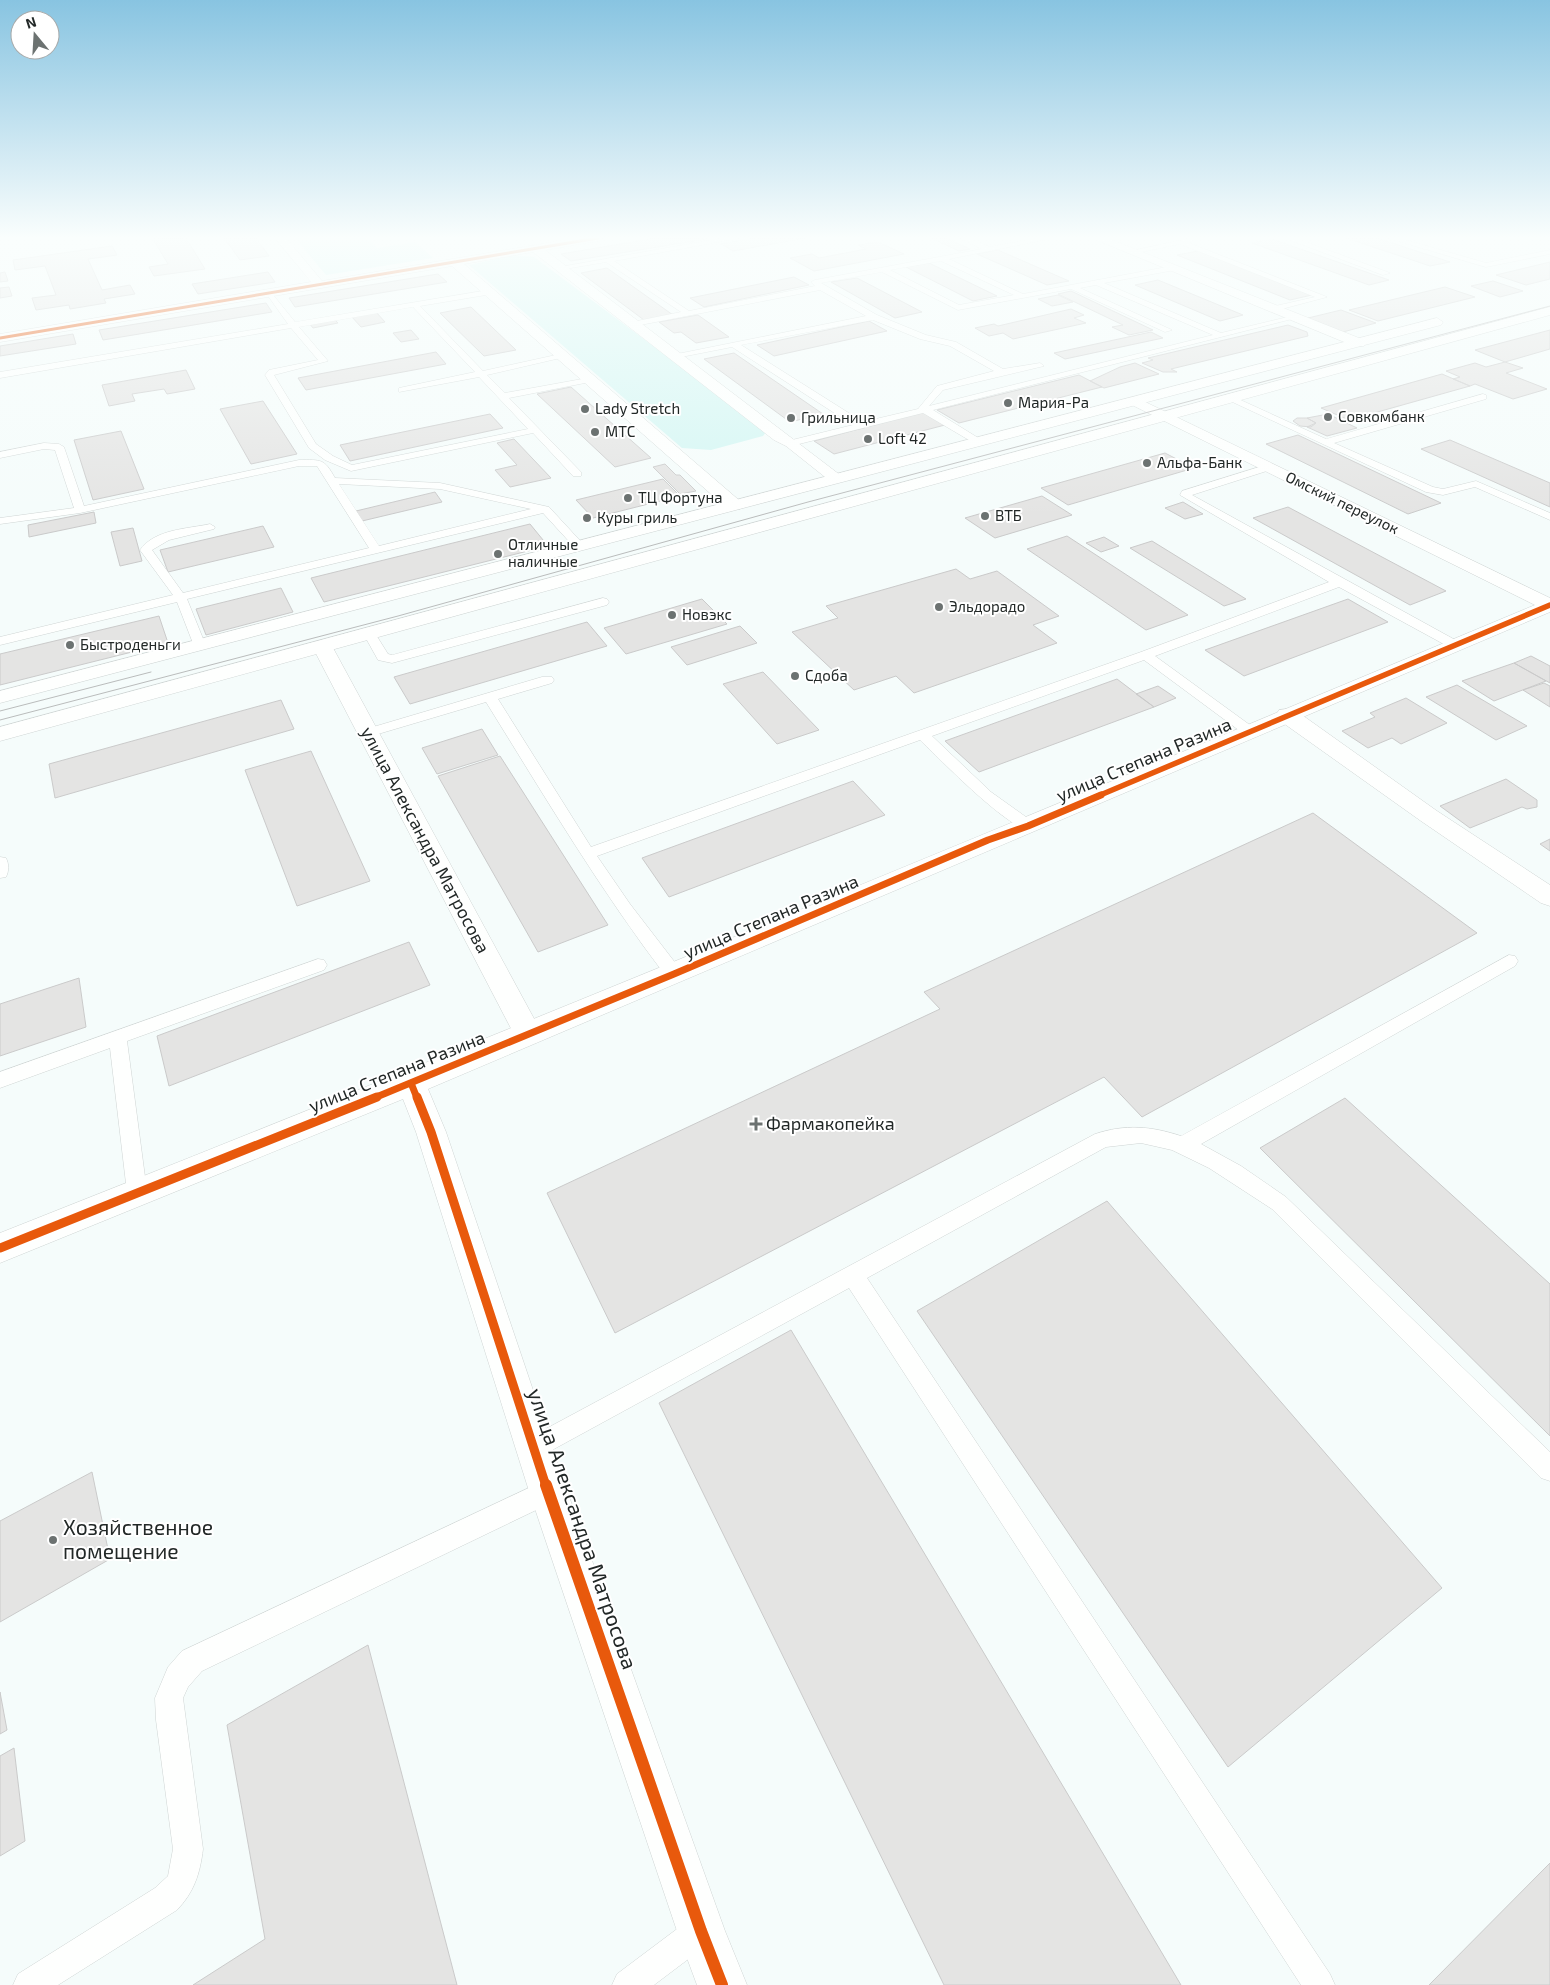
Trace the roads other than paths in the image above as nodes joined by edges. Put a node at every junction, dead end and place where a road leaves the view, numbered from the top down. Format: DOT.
graph roads {
  1 [pos="44,331"];
  2 [pos="260,331"];
  3 [pos="298,331"];
  4 [pos="440,331"];
  5 [pos="535,331"];
  6 [pos="644,331"];
  7 [pos="803,331"];
  8 [pos="907,331"];
  9 [pos="1209,331"];
  10 [pos="1242,331"];
  11 [pos="1329,331"];
  12 [pos="1405,331"];
  13 [pos="1478,331"];
  14 [pos="1221,336"];
  15 [pos="0,338"];
  16 [pos="1359,343"];
  17 [pos="733,344"];
  18 [pos="1392,354"];
  19 [pos="676,355"];
  20 [pos="565,356"];
  21 [pos="1040,366"];
  22 [pos="1002,372"];
  23 [pos="481,373"];
  24 [pos="0,375"];
  25 [pos="590,379"];
  26 [pos="402,390"];
  27 [pos="504,396"];
  28 [pos="1483,397"];
  29 [pos="1231,399"];
  30 [pos="1135,401"];
  31 [pos="922,408"];
  32 [pos="1167,416"];
  33 [pos="859,424"];
  34 [pos="535,430"];
  35 [pos="977,441"];
  36 [pos="1326,442"];
  37 [pos="791,443"];
  38 [pos="0,455"];
  39 [pos="1269,467"];
  40 [pos="577,474"];
  41 [pos="836,478"];
  42 [pos="330,481"];
  43 [pos="734,505"];
  44 [pos="545,509"];
  45 [pos="80,510"];
  46 [pos="1550,517"];
  47 [pos="0,521"];
  48 [pos="210,527"];
  49 [pos="579,546"];
  50 [pos="376,550"];
  51 [pos="1334,579"];
  52 [pos="181,598"];
  53 [pos="603,602"];
  54 [pos="1550,605"];
  55 [pos="369,633"];
  56 [pos="0,641"];
  57 [pos="1455,645"];
  58 [pos="200,646"];
  59 [pos="322,646"];
  60 [pos="1146,655"];
  61 [pos="547,680"];
  62 [pos="0,697"];
  63 [pos="490,697"];
  64 [pos="1287,715"];
  65 [pos="1249,731"];
  66 [pos="368,733"];
  67 [pos="0,734"];
  68 [pos="923,735"];
  69 [pos="1028,826"];
  70 [pos="587,854"];
  71 [pos="0,862"];
  72 [pos="0,873"];
  73 [pos="1550,896"];
  74 [pos="1509,961"];
  75 [pos="318,965"];
  76 [pos="674,974"];
  77 [pos="528,1034"];
  78 [pos="118,1038"];
  79 [pos="0,1080"];
  80 [pos="411,1083"];
  81 [pos="1180,1146"];
  82 [pos="137,1192"];
  83 [pos="0,1248"];
  84 [pos="853,1275"];
  85 [pos="535,1447"];
  86 [pos="1550,1469"];
  87 [pos="548,1491"];
  88 [pos="701,1931"];
  89 [pos="29,1985"];
  90 [pos="628,1985"];
  91 [pos="722,1985"];
  92 [pos="1319,1985"];
  1 -- 15 [label="street"];
  2 -- 24 [label="lane"];
  3 -- 34 [label="lane"];
  4 -- 23 [label="lane"];
  5 -- 20 [label="street"];
  6 -- 19 [label="street"];
  7 -- 17 [label="lane"];
  8 -- 22 [label="lane"];
  9 -- 14 [label="lane"];
  10 -- 14 [label="lane"];
  11 -- 16 [label="street"];
  12 -- 16 [label="street"];
  13 -- 18 [label="street"];
  14 -- 31 [label="lane"];
  16 -- 18 [label="street"];
  16 -- 30 [label="street"];
  17 -- 19 [label="lane"];
  17 -- 33 [label="lane"];
  18 -- 29 [label="street"];
  19 -- 37 [label="street"];
  20 -- 23 [label="lane"];
  20 -- 25 [label="street"];
  21 -- 22 [label="lane"];
  22 -- 31 [label="lane"];
  23 -- 26 [label="lane"];
  23 -- 27 [label="lane"];
  25 -- 27 [label="lane"];
  25 -- 43 [label="street"];
  27 -- 34 [label="lane"];
  28 -- 36 [label="lane"];
  29 -- 32 [label="street"];
  29 -- 36 [label="lane"];
  30 -- 32 [label="street, Омский переулок"];
  30 -- 35 [label="street"];
  31 -- 33 [label="lane"];
  31 -- 35 [label="lane"];
  32 -- 39 [label="street, Омский переулок"];
  32 -- 55 [label="street"];
  33 -- 37 [label="lane"];
  34 -- 40 [label="lane"];
  35 -- 41 [label="street"];
  36 -- 46 [label="lane"];
  37 -- 41 [label="street"];
  38 -- 45 [label="lane"];
  39 -- 51 [label="lane"];
  39 -- 54 [label="street, Омский переулок"];
  41 -- 43 [label="street"];
  42 -- 44 [label="lane"];
  42 -- 45 [label="lane"];
  42 -- 50 [label="lane"];
  43 -- 49 [label="street"];
  44 -- 49 [label="lane"];
  44 -- 50 [label="lane"];
  45 -- 47 [label="lane"];
  48 -- 52 [label="lane"];
  49 -- 58 [label="street"];
  50 -- 52 [label="lane"];
  51 -- 57 [label="lane"];
  51 -- 60 [label="lane"];
  52 -- 56 [label="lane"];
  52 -- 58 [label="lane"];
  53 -- 55 [label="lane"];
  54 -- 57 [label="street, улица Степана Разина"];
  55 -- 59 [label="street"];
  57 -- 64 [label="street, улица Степана Разина"];
  58 -- 62 [label="street"];
  59 -- 66 [label="street, улица Александра Матросова"];
  59 -- 67 [label="street"];
  60 -- 65 [label="lane"];
  60 -- 68 [label="lane"];
  61 -- 63 [label="lane"];
  63 -- 66 [label="lane"];
  63 -- 70 [label="lane"];
  64 -- 65 [label="street, улица Степана Разина"];
  64 -- 73 [label="street"];
  65 -- 69 [label="street, улица Степана Разина"];
  66 -- 77 [label="street, улица Александра Матросова"];
  68 -- 69 [label="lane"];
  68 -- 70 [label="lane"];
  69 -- 76 [label="street, улица Степана Разина"];
  70 -- 76 [label="lane"];
  71 -- 72 [label="lane"];
  74 -- 81 [label="lane"];
  75 -- 78 [label="lane"];
  76 -- 77 [label="street, улица Степана Разина"];
  77 -- 80 [label="street, улица Степана Разина"];
  78 -- 79 [label="lane"];
  78 -- 82 [label="lane"];
  80 -- 82 [label="street, улица Степана Разина"];
  80 -- 85 [label="street, улица Александра Матросова"];
  81 -- 84 [label="lane"];
  81 -- 86 [label="lane"];
  82 -- 83 [label="street, улица Степана Разина"];
  84 -- 85 [label="lane"];
  84 -- 92 [label="lane"];
  85 -- 87 [label="street, улица Александра Матросова"];
  87 -- 88 [label="street, улица Александра Матросова"];
  87 -- 89 [label="lane"];
  88 -- 90 [label="lane"];
  88 -- 91 [label="street, улица Александра Матросова"];
}
